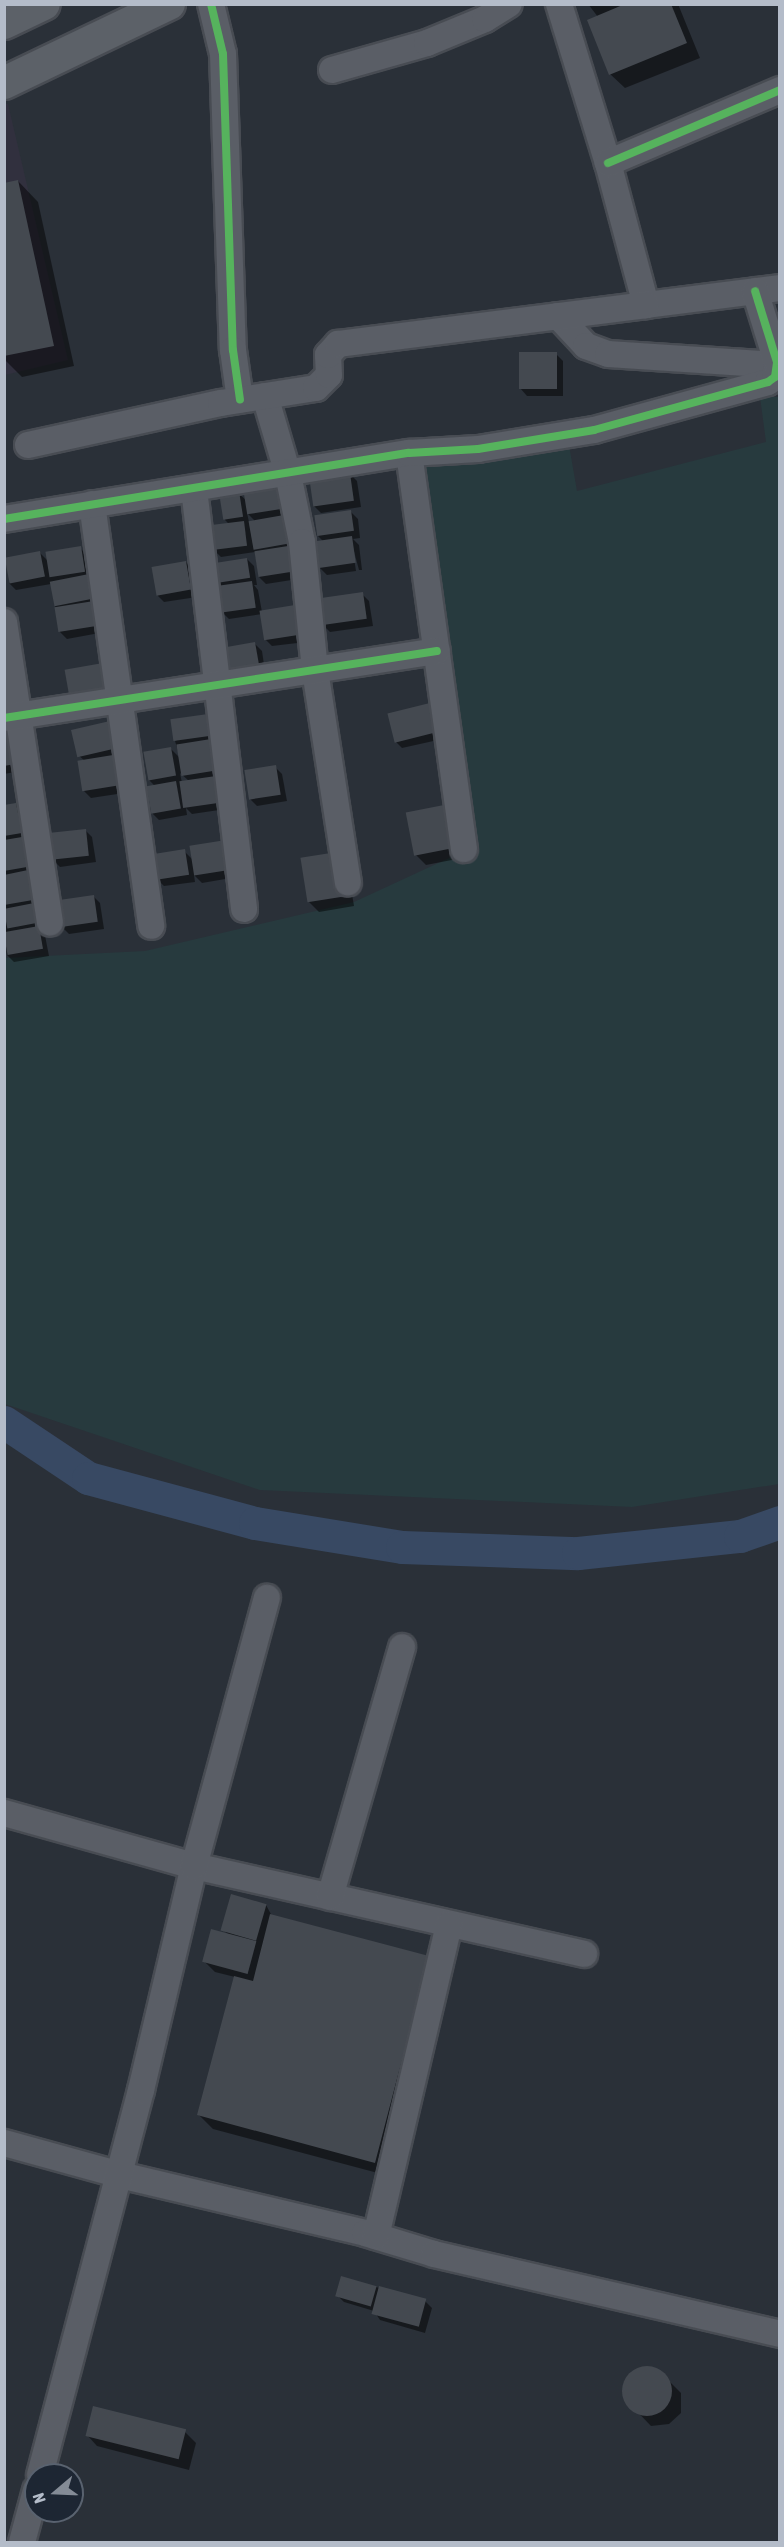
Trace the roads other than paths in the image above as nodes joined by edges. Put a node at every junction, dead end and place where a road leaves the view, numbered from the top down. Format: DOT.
graph roads {
  1 [pos="44,4"];
  2 [pos="129,4"];
  3 [pos="169,4"];
  4 [pos="211,4"];
  5 [pos="509,4"];
  6 [pos="559,4"];
  7 [pos="4,23"];
  8 [pos="4,62"];
  9 [pos="332,70"];
  10 [pos="4,83"];
  11 [pos="780,90"];
  12 [pos="608,163"];
  13 [pos="767,290"];
  14 [pos="646,305"];
  15 [pos="558,316"];
  16 [pos="777,360"];
  17 [pos="253,398"];
  18 [pos="28,445"];
  19 [pos="409,453"];
  20 [pos="288,474"];
  21 [pos="194,489"];
  22 [pos="92,504"];
  23 [pos="4,519"];
  24 [pos="4,622"];
  25 [pos="437,651"];
  26 [pos="315,670"];
  27 [pos="218,685"];
  28 [pos="122,699"];
  29 [pos="13,717"];
  30 [pos="464,849"];
  31 [pos="348,882"];
  32 [pos="244,909"];
  33 [pos="50,922"];
  34 [pos="151,926"];
  35 [pos="267,1598"];
  36 [pos="402,1647"];
  37 [pos="4,1813"];
  38 [pos="194,1866"];
  39 [pos="330,1897"];
  40 [pos="449,1924"];
  41 [pos="584,1954"];
  42 [pos="4,2143"];
  43 [pos="120,2175"];
  44 [pos="376,2236"];
  45 [pos="780,2334"];
  46 [pos="43,2463"];
  47 [pos="27,2523"];
  48 [pos="22,2542"];
  1 -- 7 [label="main road"];
  2 -- 8 [label="main road"];
  3 -- 10 [label="main road"];
  4 -- 17 [label="street"];
  5 -- 9 [label="street"];
  6 -- 12 [label="street"];
  11 -- 12 [label="street"];
  12 -- 14 [label="street"];
  13 -- 14 [label="street"];
  13 -- 16 [label="street"];
  14 -- 15 [label="street"];
  15 -- 16 [label="street"];
  15 -- 17 [label="street"];
  16 -- 19 [label="street"];
  17 -- 18 [label="street"];
  17 -- 20 [label="street"];
  19 -- 20 [label="street"];
  19 -- 25 [label="street"];
  20 -- 21 [label="street"];
  20 -- 26 [label="street"];
  21 -- 22 [label="street"];
  21 -- 27 [label="street"];
  22 -- 23 [label="street"];
  22 -- 28 [label="street"];
  24 -- 29 [label="street"];
  25 -- 26 [label="street"];
  25 -- 30 [label="street"];
  26 -- 27 [label="street"];
  26 -- 31 [label="street"];
  27 -- 28 [label="street"];
  27 -- 32 [label="street"];
  28 -- 29 [label="street"];
  28 -- 34 [label="street"];
  29 -- 33 [label="street"];
  35 -- 38 [label="street"];
  36 -- 39 [label="street"];
  37 -- 38 [label="street"];
  38 -- 39 [label="street"];
  38 -- 43 [label="street"];
  39 -- 40 [label="street"];
  40 -- 41 [label="street"];
  40 -- 44 [label="street"];
  42 -- 43 [label="street"];
  43 -- 44 [label="street"];
  43 -- 46 [label="street"];
  44 -- 45 [label="street"];
  47 -- 48 [label="street"];
}
